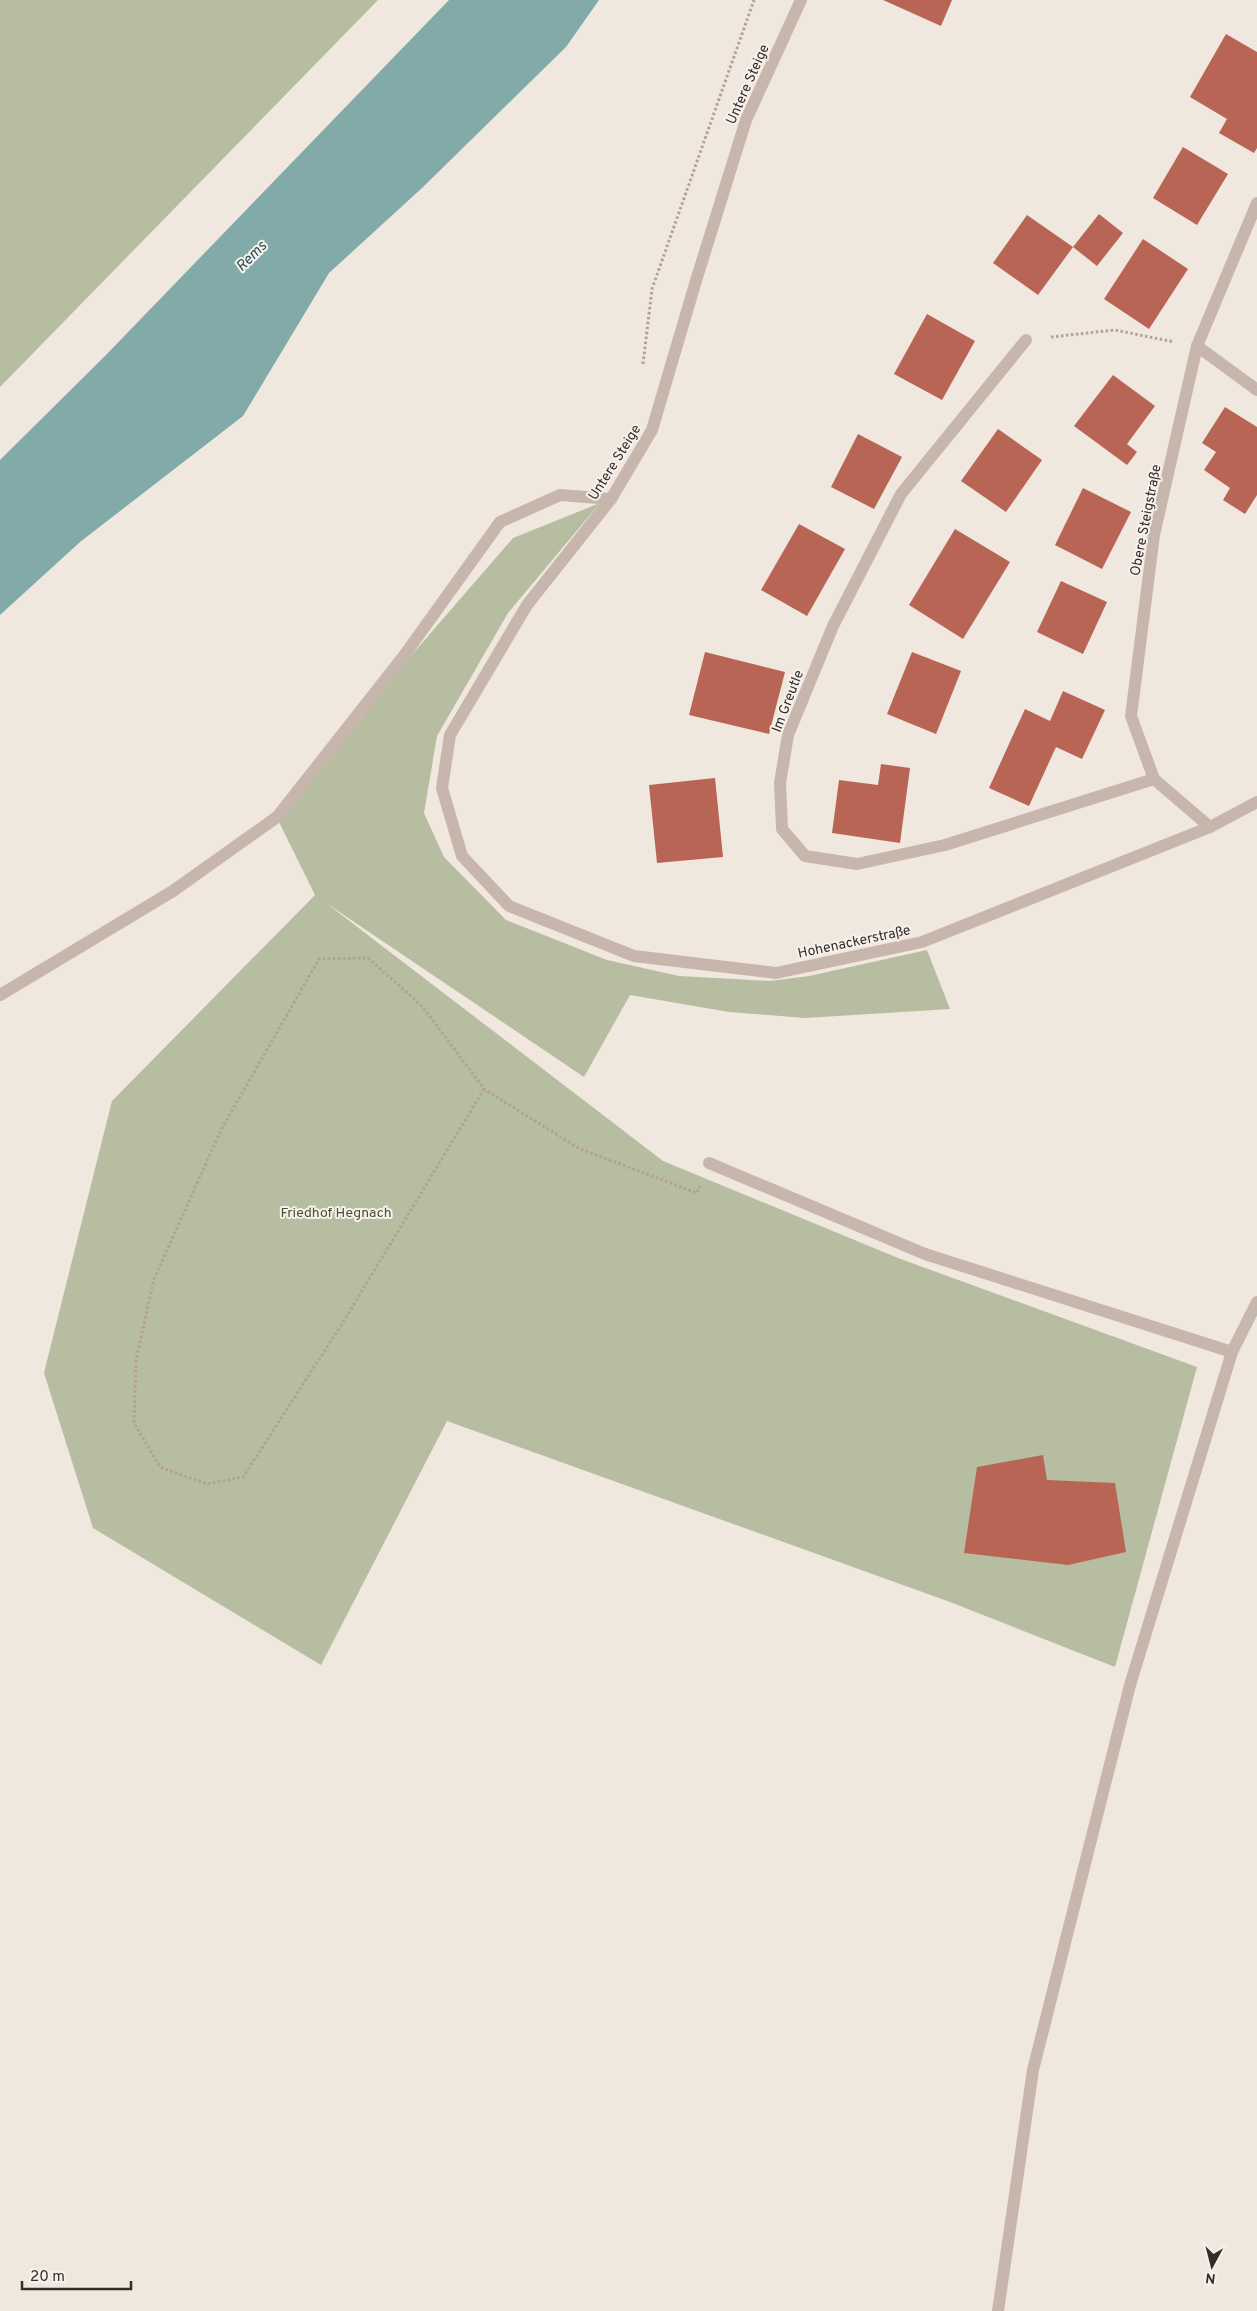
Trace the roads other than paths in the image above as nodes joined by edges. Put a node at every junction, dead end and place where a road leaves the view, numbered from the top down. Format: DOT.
graph roads {
  1 [pos="801,0"];
  2 [pos="1257,203"];
  3 [pos="1026,340"];
  4 [pos="1197,346"];
  5 [pos="1257,390"];
  6 [pos="610,499"];
  7 [pos="1154,778"];
  8 [pos="1257,802"];
  9 [pos="1210,827"];
  10 [pos="462,856"];
  11 [pos="0,995"];
  12 [pos="709,1163"];
  13 [pos="1257,1302"];
  14 [pos="1232,1352"];
  15 [pos="998,2311"];
  1 -- 6 [label="street, Untere Steige"];
  2 -- 4 [label="street, Obere Steigstraße"];
  3 -- 7 [label="street, Im Greutle"];
  4 -- 5 [label="street"];
  4 -- 7 [label="street, Obere Steigstraße"];
  6 -- 10 [label="street, Untere Steige"];
  6 -- 11 [label="street"];
  7 -- 9 [label="street, Obere Steigstraße"];
  8 -- 9 [label="street, Hohenackerstraße"];
  9 -- 10 [label="street, Hohenackerstraße"];
  12 -- 14 [label="street"];
  13 -- 14 [label="street"];
  14 -- 15 [label="street"];
}
